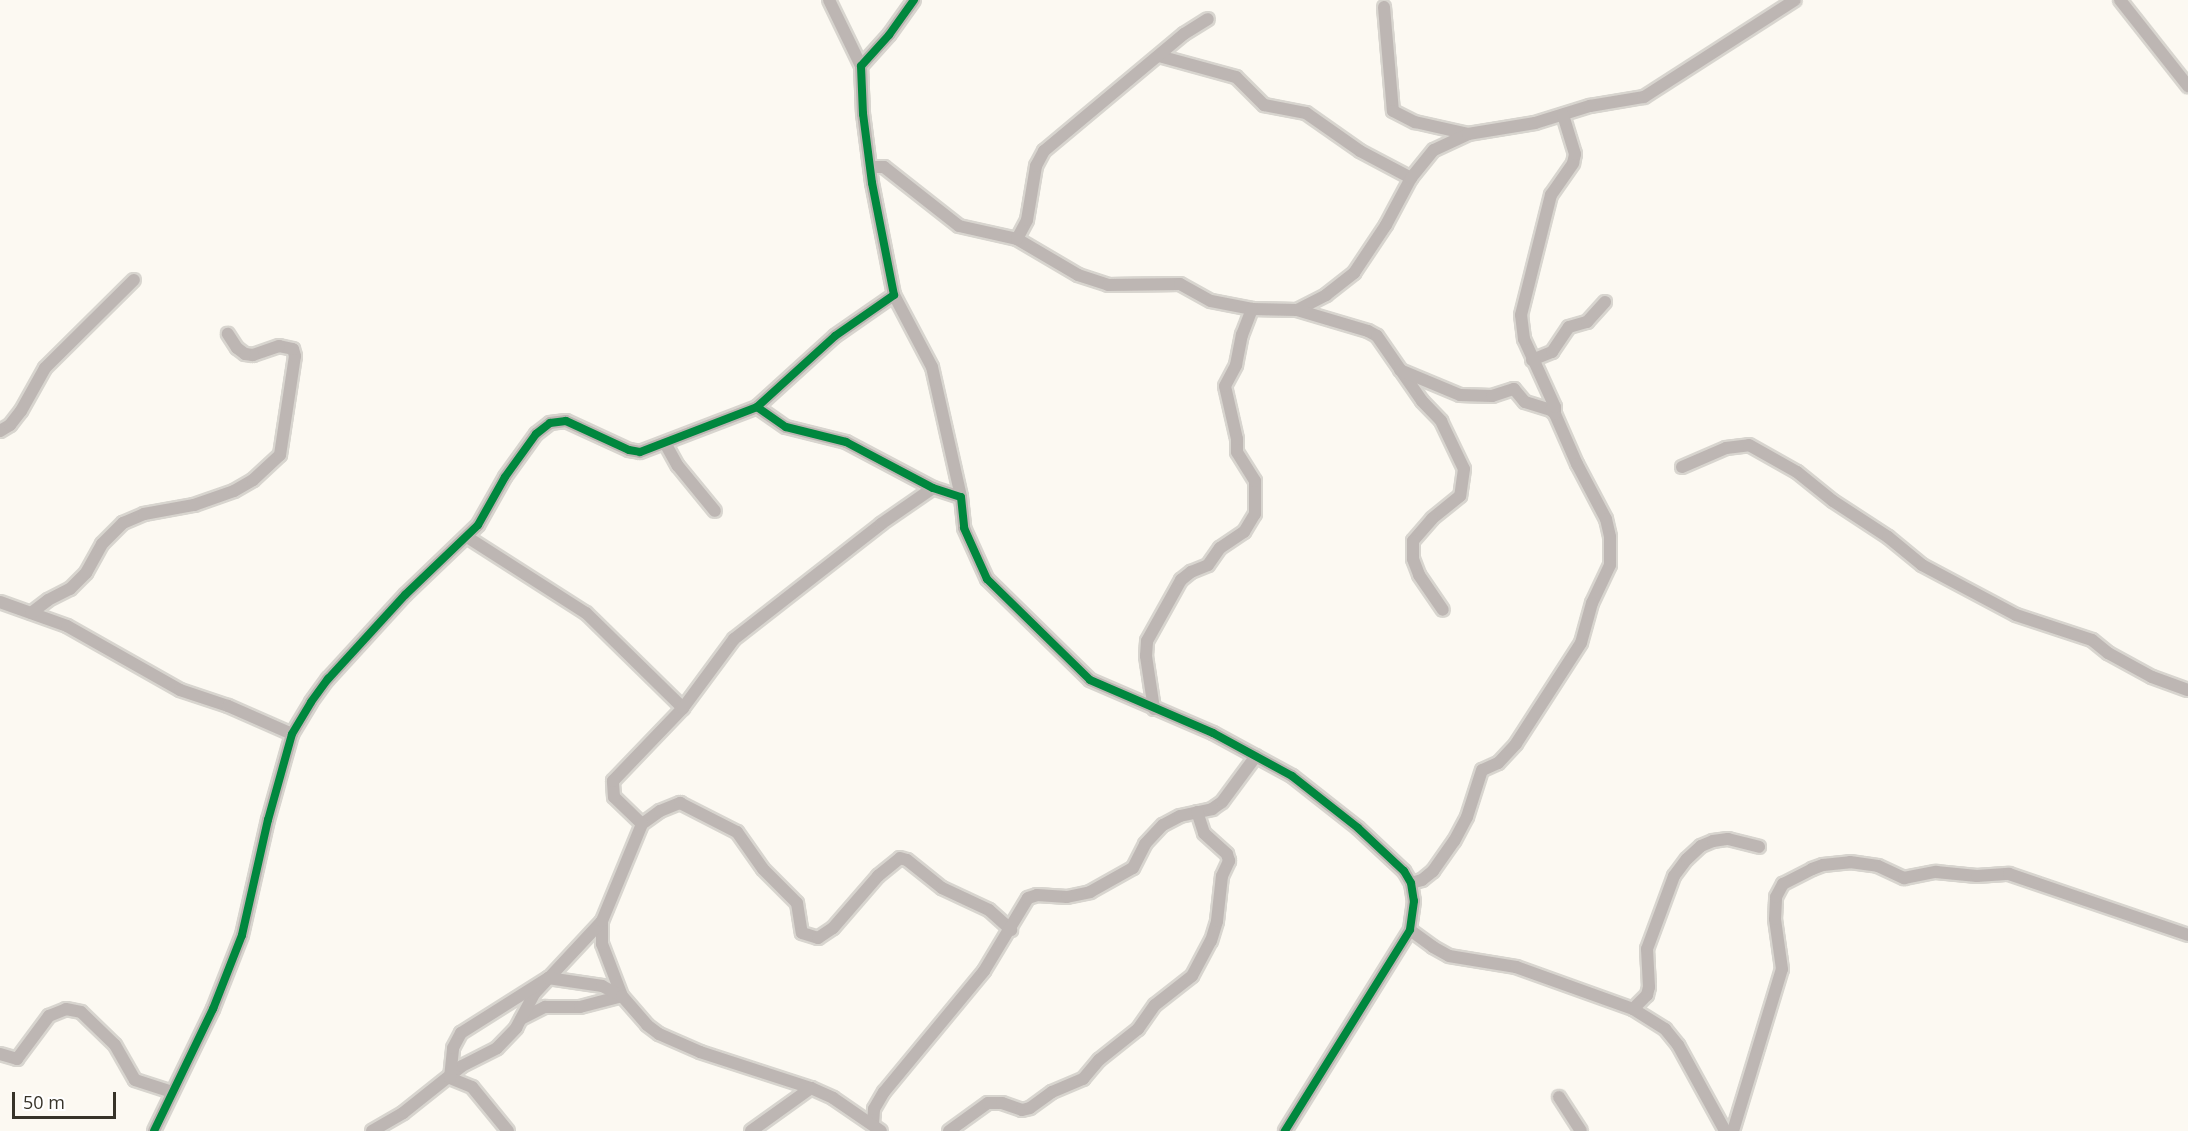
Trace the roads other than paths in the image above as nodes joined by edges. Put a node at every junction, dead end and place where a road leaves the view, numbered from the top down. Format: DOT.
graph roads {
  1 [pos="829,0"];
  2 [pos="914,0"];
  3 [pos="1795,0"];
  4 [pos="2120,0"];
  5 [pos="1384,8"];
  6 [pos="1208,20"];
  7 [pos="1160,56"];
  8 [pos="861,66"];
  9 [pos="2188,86"];
  10 [pos="1563,115"];
  11 [pos="1468,134"];
  12 [pos="871,167"];
  13 [pos="1411,178"];
  14 [pos="1017,239"];
  15 [pos="134,280"];
  16 [pos="894,295"];
  17 [pos="1605,302"];
  18 [pos="1252,309"];
  19 [pos="1297,310"];
  20 [pos="228,334"];
  21 [pos="1532,360"];
  22 [pos="1400,370"];
  23 [pos="757,407"];
  24 [pos="1556,414"];
  25 [pos="0,431"];
  26 [pos="665,442"];
  27 [pos="1682,467"];
  28 [pos="933,488"];
  29 [pos="961,497"];
  30 [pos="715,511"];
  31 [pos="467,537"];
  32 [pos="0,602"];
  33 [pos="1443,610"];
  34 [pos="31,613"];
  35 [pos="2188,690"];
  36 [pos="683,708"];
  37 [pos="1154,709"];
  38 [pos="292,734"];
  39 [pos="1256,756"];
  40 [pos="1197,812"];
  41 [pos="642,824"];
  42 [pos="1759,847"];
  43 [pos="1411,883"];
  44 [pos="602,921"];
  45 [pos="1011,930"];
  46 [pos="1410,930"];
  47 [pos="2188,935"];
  48 [pos="548,978"];
  49 [pos="622,996"];
  50 [pos="1633,1009"];
  51 [pos="521,1019"];
  52 [pos="0,1054"];
  53 [pos="450,1078"];
  54 [pos="811,1089"];
  55 [pos="172,1092"];
  56 [pos="1559,1097"];
  57 [pos="877,1128"];
  58 [pos="154,1131"];
  59 [pos="372,1131"];
  60 [pos="508,1131"];
  61 [pos="750,1131"];
  62 [pos="949,1131"];
  63 [pos="1285,1131"];
  64 [pos="1581,1131"];
  65 [pos="1725,1131"];
  66 [pos="1733,1131"];
  1 -- 8 [label="street"];
  2 -- 8 [label="street"];
  3 -- 10 [label="street"];
  4 -- 9 [label="street"];
  5 -- 11 [label="street"];
  6 -- 7 [label="street"];
  7 -- 13 [label="street"];
  7 -- 14 [label="street"];
  8 -- 12 [label="street"];
  10 -- 11 [label="street"];
  10 -- 21 [label="street"];
  11 -- 13 [label="street"];
  12 -- 14 [label="street"];
  12 -- 16 [label="street"];
  13 -- 19 [label="street"];
  14 -- 18 [label="street"];
  15 -- 25 [label="street"];
  16 -- 23 [label="street"];
  16 -- 29 [label="street"];
  17 -- 21 [label="street"];
  18 -- 19 [label="street"];
  18 -- 37 [label="street"];
  19 -- 22 [label="street"];
  20 -- 34 [label="street"];
  21 -- 24 [label="street"];
  22 -- 24 [label="street"];
  22 -- 33 [label="street"];
  23 -- 26 [label="street"];
  23 -- 28 [label="street"];
  24 -- 43 [label="street"];
  26 -- 30 [label="street"];
  26 -- 31 [label="street"];
  27 -- 35 [label="street"];
  28 -- 29 [label="street"];
  28 -- 36 [label="street"];
  29 -- 37 [label="street"];
  31 -- 36 [label="street"];
  31 -- 38 [label="street"];
  32 -- 34 [label="street"];
  34 -- 38 [label="street"];
  36 -- 41 [label="street"];
  37 -- 39 [label="street"];
  38 -- 55 [label="street"];
  39 -- 40 [label="street"];
  39 -- 43 [label="street"];
  40 -- 45 [label="street"];
  40 -- 62 [label="street"];
  41 -- 44 [label="street"];
  41 -- 45 [label="street"];
  42 -- 50 [label="street"];
  43 -- 46 [label="street"];
  44 -- 48 [label="street"];
  44 -- 49 [label="street"];
  45 -- 57 [label="street"];
  46 -- 50 [label="street"];
  46 -- 63 [label="street"];
  47 -- 66 [label="street"];
  48 -- 49 [label="street"];
  48 -- 51 [label="street"];
  48 -- 53 [label="street"];
  49 -- 51 [label="street"];
  49 -- 54 [label="street"];
  50 -- 65 [label="street"];
  51 -- 53 [label="street"];
  52 -- 55 [label="street"];
  53 -- 59 [label="street"];
  53 -- 60 [label="street"];
  54 -- 57 [label="street"];
  54 -- 61 [label="street"];
  55 -- 58 [label="street"];
  56 -- 64 [label="street"];
}
